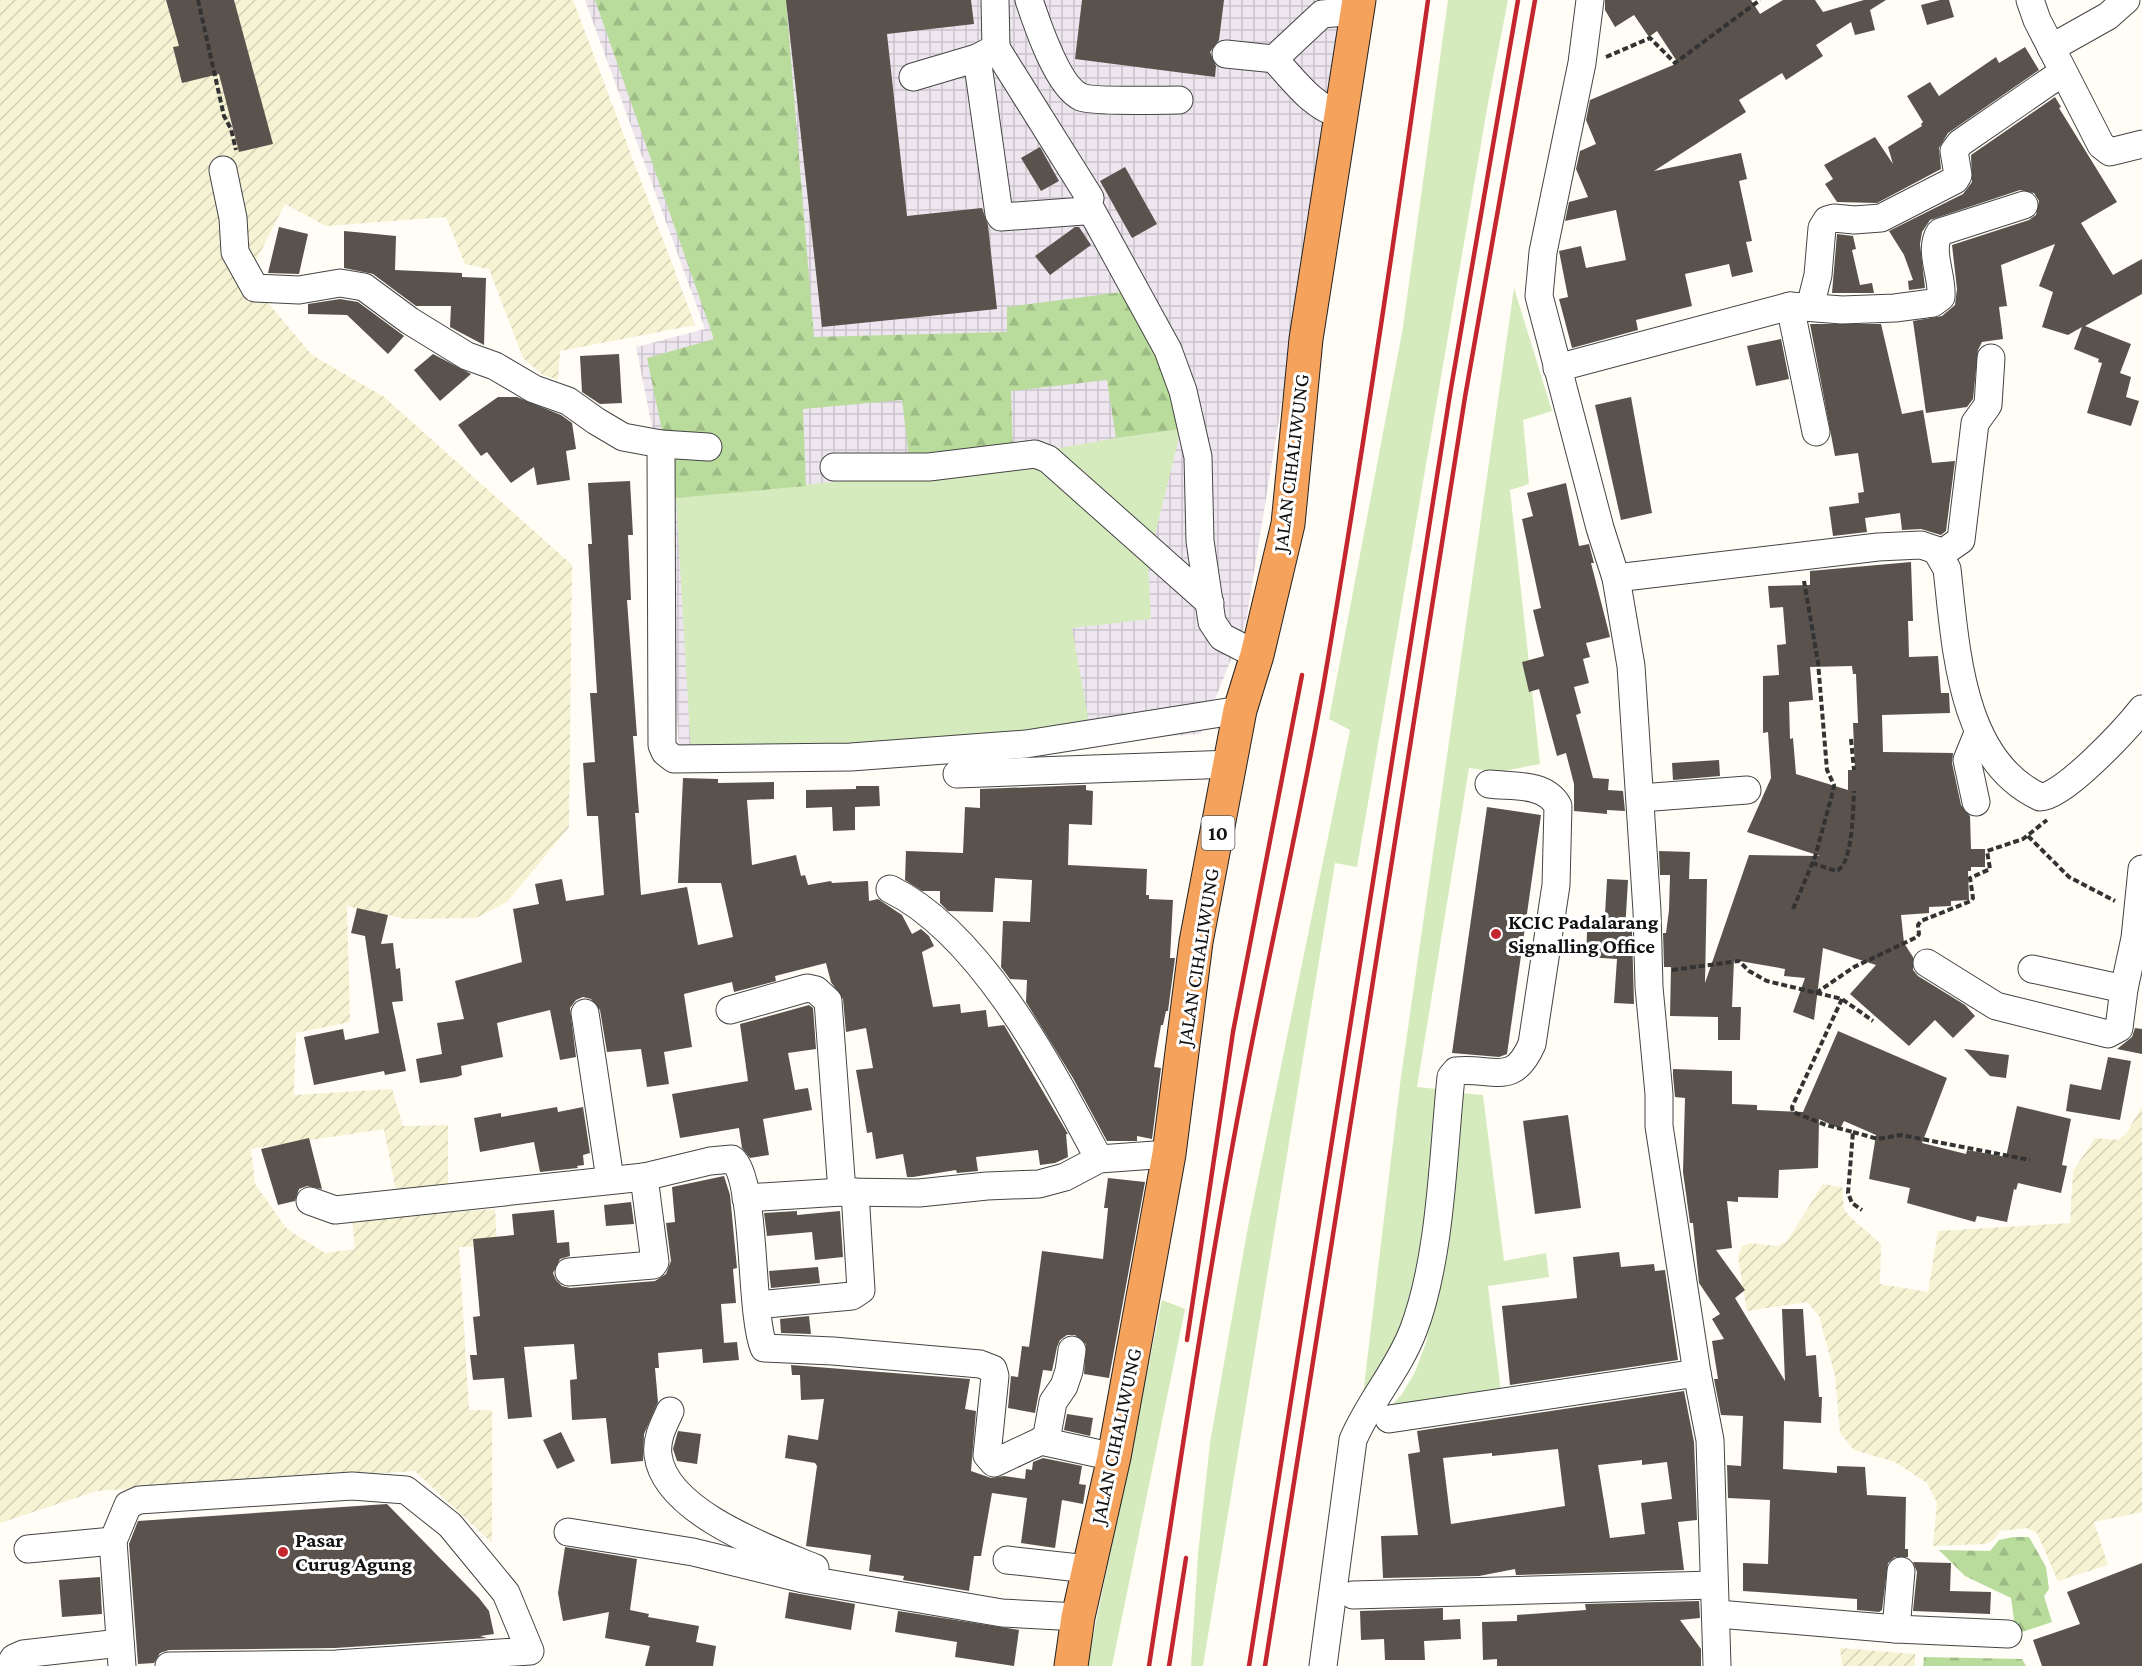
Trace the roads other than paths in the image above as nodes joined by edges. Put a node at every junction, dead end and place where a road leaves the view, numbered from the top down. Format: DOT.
graph roads {
  1 [pos="995,0"];
  2 [pos="1029,0"];
  3 [pos="1590,0"];
  4 [pos="2030,0"];
  5 [pos="2126,0"];
  6 [pos="1358,6"];
  7 [pos="2051,48"];
  8 [pos="986,53"];
  9 [pos="1226,54"];
  10 [pos="1274,59"];
  11 [pos="2063,72"];
  12 [pos="913,77"];
  13 [pos="1179,100"];
  14 [pos="1341,115"];
  15 [pos="2142,144"];
  16 [pos="223,170"];
  17 [pos="2025,205"];
  18 [pos="1089,206"];
  19 [pos="1800,306"];
  20 [pos="1991,358"];
  21 [pos="1557,368"];
  22 [pos="1816,432"];
  23 [pos="660,444"];
  24 [pos="708,447"];
  25 [pos="834,467"];
  26 [pos="1941,554"];
  27 [pos="1616,578"];
  28 [pos="1210,603"];
  29 [pos="1257,655"];
  30 [pos="2142,709"];
  31 [pos="1240,710"];
  32 [pos="1978,733"];
  33 [pos="1232,764"];
  34 [pos="957,774"];
  35 [pos="1489,784"];
  36 [pos="1747,790"];
  37 [pos="1640,798"];
  38 [pos="1976,802"];
  39 [pos="2142,869"];
  40 [pos="890,889"];
  41 [pos="1927,963"];
  42 [pos="2032,969"];
  43 [pos="2124,989"];
  44 [pos="730,1010"];
  45 [pos="585,1014"];
  46 [pos="1169,1154"];
  47 [pos="1099,1159"];
  48 [pos="644,1177"];
  49 [pos="610,1179"];
  50 [pos="849,1192"];
  51 [pos="746,1198"];
  52 [pos="310,1201"];
  53 [pos="569,1272"];
  54 [pos="757,1305"];
  55 [pos="1071,1350"];
  56 [pos="1697,1373"];
  57 [pos="670,1411"];
  58 [pos="1389,1419"];
  59 [pos="1041,1441"];
  60 [pos="1114,1457"];
  61 [pos="568,1532"];
  62 [pos="112,1541"];
  63 [pos="28,1549"];
  64 [pos="1007,1560"];
  65 [pos="1088,1569"];
  66 [pos="1901,1572"];
  67 [pos="1713,1585"];
  68 [pos="859,1588"];
  69 [pos="1353,1595"];
  70 [pos="1718,1614"];
  71 [pos="1078,1617"];
  72 [pos="1896,1629"];
  73 [pos="2008,1634"];
  74 [pos="121,1654"];
  75 [pos="81,1657"];
  76 [pos="9,1666"];
  77 [pos="170,1666"];
  78 [pos="1071,1666"];
  79 [pos="1323,1666"];
  80 [pos="1717,1666"];
  1 -- 8 [label="street"];
  2 -- 13 [label="street"];
  3 -- 21 [label="street"];
  4 -- 7 [label="street"];
  5 -- 7 [label="street"];
  6 -- 10 [label="street"];
  6 -- 14 [label="highway, JALAN CIHALIWUNG / 10"];
  7 -- 11 [label="street"];
  8 -- 12 [label="street"];
  8 -- 18 [label="street"];
  8 -- 18 [label="street"];
  9 -- 10 [label="street"];
  10 -- 14 [label="street"];
  11 -- 15 [label="street"];
  11 -- 19 [label="street"];
  14 -- 29 [label="highway, JALAN CIHALIWUNG / 10"];
  16 -- 23 [label="street"];
  17 -- 19 [label="street"];
  18 -- 28 [label="street"];
  19 -- 21 [label="street"];
  19 -- 22 [label="street"];
  20 -- 26 [label="street"];
  21 -- 27 [label="street"];
  23 -- 24 [label="street"];
  23 -- 31 [label="street"];
  25 -- 28 [label="street"];
  26 -- 27 [label="street"];
  26 -- 32 [label="street"];
  27 -- 37 [label="street"];
  28 -- 29 [label="street"];
  29 -- 31 [label="highway, JALAN CIHALIWUNG / 10"];
  30 -- 32 [label="street"];
  31 -- 33 [label="highway, JALAN CIHALIWUNG / 10"];
  32 -- 38 [label="street"];
  33 -- 34 [label="street"];
  33 -- 46 [label="highway, JALAN CIHALIWUNG / 10"];
  35 -- 79 [label="street"];
  36 -- 37 [label="street"];
  37 -- 56 [label="street"];
  39 -- 43 [label="street"];
  40 -- 47 [label="street"];
  41 -- 43 [label="street"];
  42 -- 43 [label="street"];
  44 -- 50 [label="street"];
  45 -- 49 [label="street"];
  46 -- 47 [label="street"];
  46 -- 60 [label="highway, JALAN CIHALIWUNG / 10"];
  47 -- 50 [label="street"];
  48 -- 49 [label="street"];
  48 -- 51 [label="street"];
  48 -- 53 [label="street"];
  49 -- 52 [label="street"];
  50 -- 51 [label="street"];
  50 -- 54 [label="street"];
  51 -- 54 [label="street"];
  54 -- 59 [label="street"];
  55 -- 59 [label="street"];
  56 -- 58 [label="street"];
  56 -- 67 [label="street"];
  57 -- 68 [label="street"];
  59 -- 60 [label="street"];
  60 -- 65 [label="highway, JALAN CIHALIWUNG / 10"];
  61 -- 68 [label="street"];
  62 -- 63 [label="street"];
  62 -- 74 [label="street"];
  62 -- 77 [label="street"];
  64 -- 65 [label="street"];
  65 -- 71 [label="highway, JALAN CIHALIWUNG / 10"];
  66 -- 72 [label="street"];
  67 -- 69 [label="street"];
  67 -- 70 [label="street"];
  68 -- 71 [label="street"];
  70 -- 72 [label="street"];
  70 -- 80 [label="street"];
  71 -- 78 [label="highway, JALAN CIHALIWUNG / 10"];
  72 -- 73 [label="street"];
  74 -- 75 [label="street"];
  75 -- 76 [label="street"];
}
